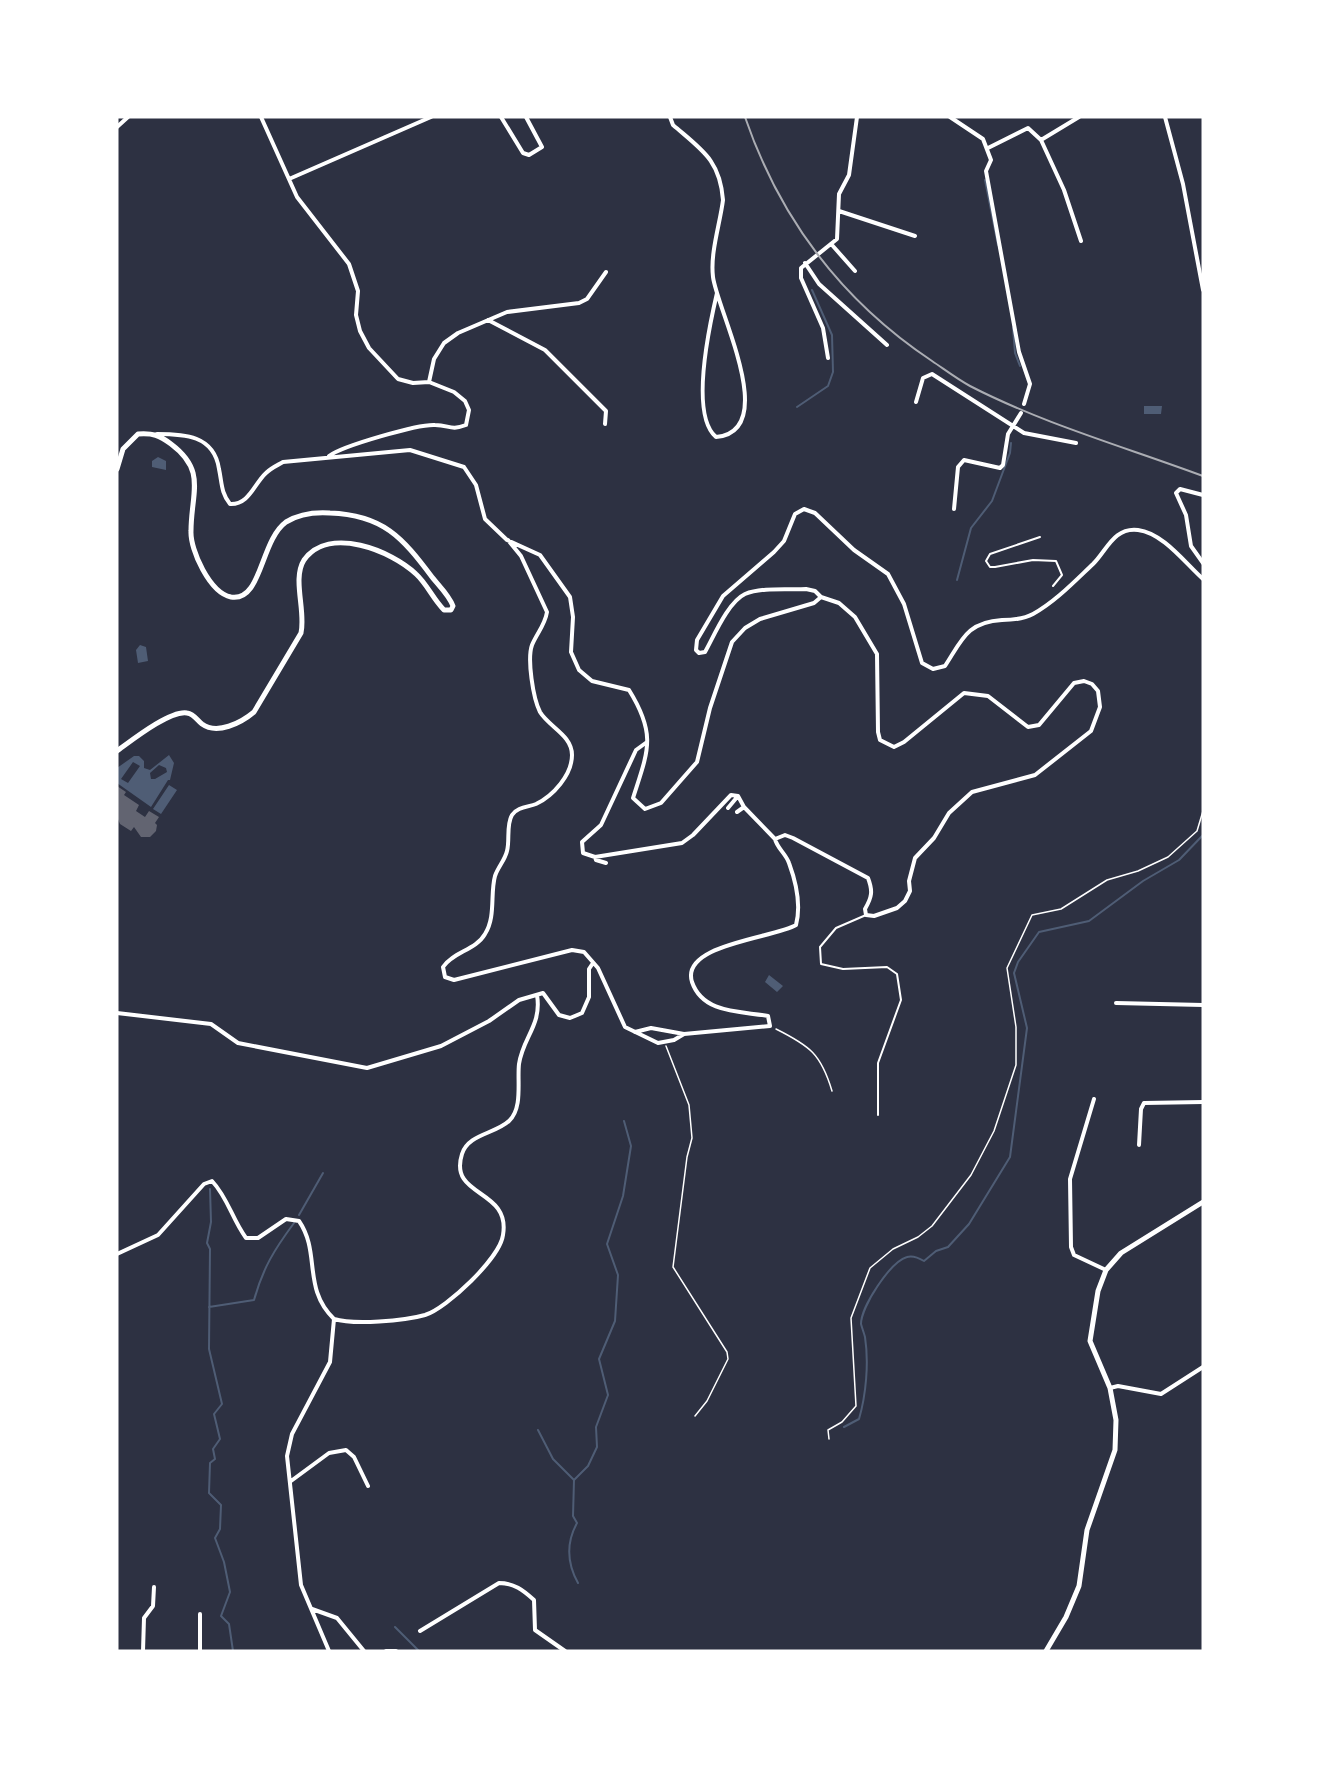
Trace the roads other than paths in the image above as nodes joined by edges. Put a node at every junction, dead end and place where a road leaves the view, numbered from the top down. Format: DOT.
graph roads {
  1 [pos="128,117"];
  2 [pos="261,117"];
  3 [pos="431,117"];
  4 [pos="501,117"];
  5 [pos="526,117"];
  6 [pos="670,117"];
  7 [pos="857,117"];
  8 [pos="950,117"];
  9 [pos="1079,117"];
  10 [pos="1165,117"];
  11 [pos="117,128"];
  12 [pos="1041,140"];
  13 [pos="988,148"];
  14 [pos="289,179"];
  15 [pos="839,211"];
  16 [pos="915,236"];
  17 [pos="1081,241"];
  18 [pos="832,245"];
  19 [pos="804,263"];
  20 [pos="855,271"];
  21 [pos="606,272"];
  22 [pos="1203,290"];
  23 [pos="717,293"];
  24 [pos="488,320"];
  25 [pos="887,345"];
  26 [pos="828,358"];
  27 [pos="429,382"];
  28 [pos="916,402"];
  29 [pos="1024,404"];
  30 [pos="1021,413"];
  31 [pos="605,424"];
  32 [pos="1015,426"];
  33 [pos="157,434"];
  34 [pos="1076,443"];
  35 [pos="327,457"];
  36 [pos="117,469"];
  37 [pos="1203,495"];
  38 [pos="954,509"];
  39 [pos="1040,537"];
  40 [pos="507,540"];
  41 [pos="1203,563"];
  42 [pos="1203,579"];
  43 [pos="1053,586"];
  44 [pos="820,597"];
  45 [pos="647,742"];
  46 [pos="117,751"];
  47 [pos="738,796"];
  48 [pos="744,807"];
  49 [pos="728,808"];
  50 [pos="737,812"];
  51 [pos="775,838"];
  52 [pos="595,857"];
  53 [pos="606,864"];
  54 [pos="866,915"];
  55 [pos="593,963"];
  56 [pos="537,994"];
  57 [pos="1116,1003"];
  58 [pos="1203,1005"];
  59 [pos="117,1013"];
  60 [pos="635,1032"];
  61 [pos="684,1034"];
  62 [pos="1094,1099"];
  63 [pos="1203,1102"];
  64 [pos="878,1115"];
  65 [pos="1139,1145"];
  66 [pos="1203,1202"];
  67 [pos="117,1254"];
  68 [pos="1106,1270"];
  69 [pos="334,1319"];
  70 [pos="1203,1367"];
  71 [pos="1110,1389"];
  72 [pos="291,1481"];
  73 [pos="368,1486"];
  74 [pos="154,1587"];
  75 [pos="311,1609"];
  76 [pos="200,1614"];
  77 [pos="420,1631"];
  78 [pos="143,1651"];
  79 [pos="200,1651"];
  80 [pos="329,1651"];
  81 [pos="364,1651"];
  82 [pos="386,1651"];
  83 [pos="396,1651"];
  84 [pos="565,1651"];
  85 [pos="1046,1651"];
  1 -- 11 [label="street"];
  2 -- 14 [label="street"];
  3 -- 14 [label="street"];
  4 -- 5 [label="street"];
  6 -- 23 [label="street"];
  7 -- 15 [label="street"];
  8 -- 13 [label="street"];
  9 -- 12 [label="street"];
  10 -- 22 [label="street"];
  12 -- 13 [label="street"];
  12 -- 17 [label="street"];
  13 -- 29 [label="street"];
  14 -- 27 [label="street"];
  15 -- 16 [label="street"];
  15 -- 18 [label="street"];
  18 -- 19 [label="street"];
  18 -- 20 [label="street"];
  19 -- 25 [label="street"];
  19 -- 26 [label="street"];
  21 -- 24 [label="street"];
  23 -- 23 [label="street"];
  24 -- 27 [label="street"];
  24 -- 31 [label="street"];
  27 -- 35 [label="street"];
  28 -- 32 [label="street"];
  30 -- 32 [label="street"];
  32 -- 34 [label="street"];
  32 -- 38 [label="street"];
  33 -- 35 [label="street"];
  33 -- 36 [label="street"];
  33 -- 46 [label="street"];
  35 -- 40 [label="street"];
  37 -- 41 [label="street"];
  39 -- 43 [label="lane"];
  40 -- 45 [label="street"];
  40 -- 55 [label="street"];
  42 -- 44 [label="street"];
  44 -- 45 [label="street"];
  44 -- 54 [label="street"];
  45 -- 52 [label="street"];
  47 -- 48 [label="street"];
  47 -- 49 [label="street"];
  47 -- 52 [label="street"];
  48 -- 50 [label="street"];
  48 -- 51 [label="street"];
  51 -- 54 [label="street"];
  51 -- 61 [label="street"];
  52 -- 53 [label="street"];
  54 -- 64 [label="lane"];
  55 -- 56 [label="street"];
  55 -- 60 [label="street"];
  56 -- 59 [label="street"];
  56 -- 69 [label="street"];
  57 -- 58 [label="street"];
  60 -- 61 [label="street"];
  60 -- 61 [label="street"];
  62 -- 68 [label="street"];
  63 -- 65 [label="street"];
  66 -- 68 [label="street"];
  67 -- 69 [label="street"];
  68 -- 71 [label="street"];
  69 -- 72 [label="street"];
  70 -- 71 [label="street"];
  71 -- 85 [label="street"];
  72 -- 73 [label="street"];
  72 -- 75 [label="street"];
  74 -- 78 [label="street"];
  75 -- 80 [label="street"];
  75 -- 81 [label="street"];
  76 -- 79 [label="street"];
  77 -- 84 [label="street"];
  82 -- 83 [label="street"];
}
